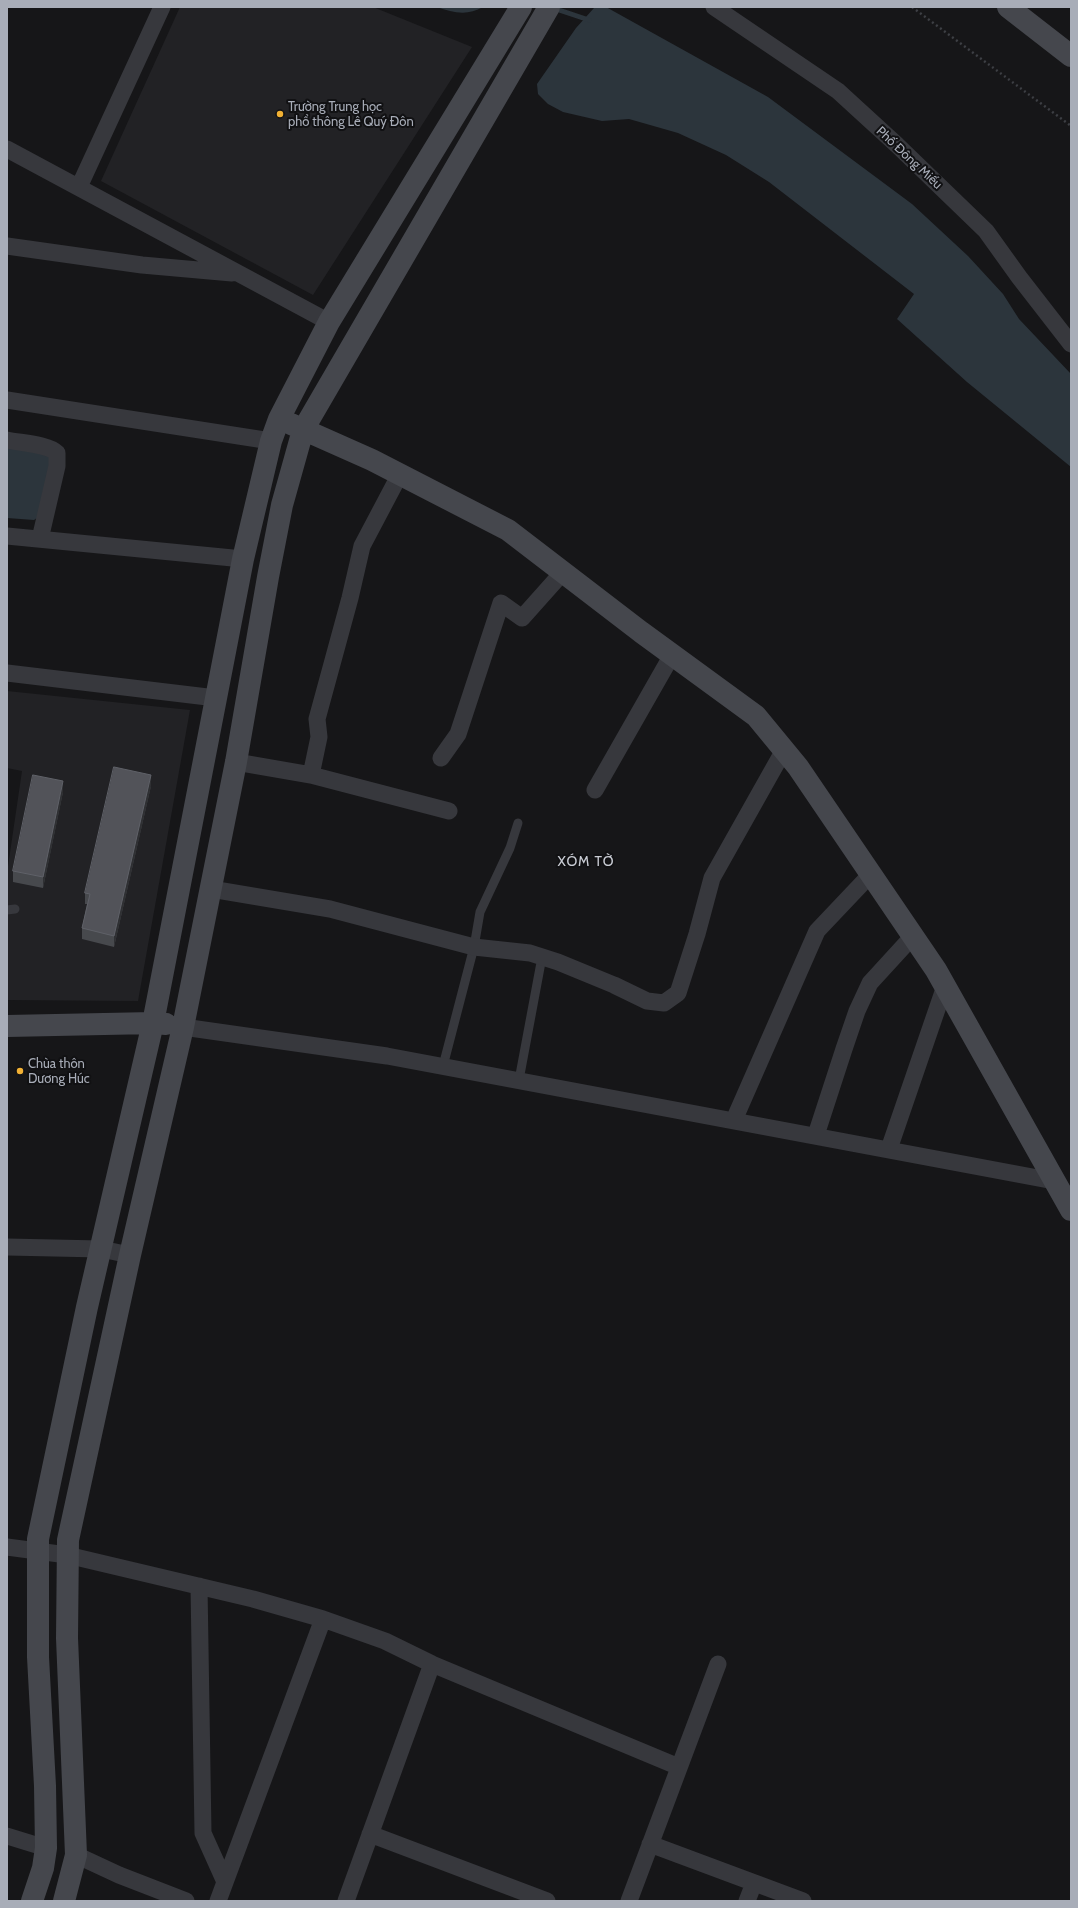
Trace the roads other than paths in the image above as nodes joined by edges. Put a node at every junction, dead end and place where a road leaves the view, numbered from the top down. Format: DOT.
graph roads {
  1 [pos="162,7"];
  2 [pos="521,7"];
  3 [pos="549,7"];
  4 [pos="714,7"];
  5 [pos="1008,7"];
  6 [pos="1071,56"];
  7 [pos="7,149"];
  8 [pos="427,164"];
  9 [pos="449,178"];
  10 [pos="78,187"];
  11 [pos="7,246"];
  12 [pos="240,274"];
  13 [pos="329,322"];
  14 [pos="1071,344"];
  15 [pos="7,400"];
  16 [pos="279,419"];
  17 [pos="303,430"];
  18 [pos="7,440"];
  19 [pos="271,441"];
  20 [pos="400,474"];
  21 [pos="7,536"];
  22 [pos="40,539"];
  23 [pos="243,559"];
  24 [pos="563,572"];
  25 [pos="672,655"];
  26 [pos="7,673"];
  27 [pos="216,698"];
  28 [pos="784,750"];
  29 [pos="441,758"];
  30 [pos="236,762"];
  31 [pos="311,775"];
  32 [pos="595,790"];
  33 [pos="449,811"];
  34 [pos="518,824"];
  35 [pos="871,874"];
  36 [pos="211,889"];
  37 [pos="913,936"];
  38 [pos="474,947"];
  39 [pos="542,957"];
  40 [pos="945,986"];
  41 [pos="153,1023"];
  42 [pos="7,1026"];
  43 [pos="183,1027"];
  44 [pos="443,1066"];
  45 [pos="519,1080"];
  46 [pos="734,1120"];
  47 [pos="816,1135"];
  48 [pos="889,1150"];
  49 [pos="1054,1181"];
  50 [pos="1071,1210"];
  51 [pos="7,1247"];
  52 [pos="102,1250"];
  53 [pos="130,1255"];
  54 [pos="7,1547"];
  55 [pos="37,1550"];
  56 [pos="67,1555"];
  57 [pos="199,1586"];
  58 [pos="323,1619"];
  59 [pos="432,1664"];
  60 [pos="718,1664"];
  61 [pos="679,1767"];
  62 [pos="370,1834"];
  63 [pos="7,1836"];
  64 [pos="650,1844"];
  65 [pos="46,1848"];
  66 [pos="76,1855"];
  67 [pos="225,1882"];
  68 [pos="754,1883"];
  69 [pos="32,1901"];
  70 [pos="64,1901"];
  71 [pos="186,1901"];
  72 [pos="218,1901"];
  73 [pos="346,1901"];
  74 [pos="547,1901"];
  75 [pos="629,1901"];
  76 [pos="747,1901"];
  77 [pos="803,1901"];
  1 -- 10 [label="street"];
  2 -- 8 [label="main road"];
  3 -- 9 [label="main road"];
  4 -- 14 [label="street, Phố Đông Miếu"];
  5 -- 6 [label="main road"];
  7 -- 10 [label="street"];
  8 -- 9 [label="main road"];
  8 -- 13 [label="main road"];
  9 -- 17 [label="main road"];
  10 -- 12 [label="street"];
  11 -- 12 [label="street"];
  12 -- 13 [label="street"];
  13 -- 16 [label="main road"];
  15 -- 19 [label="street"];
  16 -- 17 [label="main road"];
  16 -- 19 [label="main road"];
  17 -- 20 [label="main road"];
  17 -- 30 [label="main road"];
  18 -- 22 [label="street"];
  19 -- 23 [label="main road"];
  20 -- 24 [label="main road"];
  20 -- 31 [label="street"];
  21 -- 22 [label="street"];
  22 -- 23 [label="street"];
  23 -- 27 [label="main road"];
  24 -- 25 [label="main road"];
  24 -- 29 [label="street"];
  25 -- 28 [label="main road"];
  25 -- 32 [label="street"];
  26 -- 27 [label="street"];
  27 -- 41 [label="main road"];
  28 -- 35 [label="main road"];
  28 -- 39 [label="street"];
  30 -- 31 [label="street"];
  30 -- 36 [label="main road"];
  31 -- 33 [label="street"];
  34 -- 38 [label="lane"];
  35 -- 37 [label="main road"];
  35 -- 46 [label="street"];
  36 -- 38 [label="street"];
  36 -- 43 [label="main road"];
  37 -- 40 [label="main road"];
  37 -- 47 [label="street"];
  38 -- 39 [label="street"];
  38 -- 44 [label="lane"];
  39 -- 45 [label="lane"];
  40 -- 48 [label="street"];
  40 -- 49 [label="main road"];
  41 -- 42 [label="main road"];
  41 -- 43 [label="main road"];
  41 -- 52 [label="main road"];
  43 -- 44 [label="street"];
  43 -- 53 [label="main road"];
  44 -- 45 [label="street"];
  45 -- 46 [label="street"];
  46 -- 47 [label="street"];
  47 -- 48 [label="street"];
  48 -- 49 [label="street"];
  49 -- 50 [label="main road"];
  51 -- 52 [label="street"];
  52 -- 53 [label="street"];
  52 -- 55 [label="main road"];
  53 -- 56 [label="main road"];
  54 -- 55 [label="street"];
  55 -- 56 [label="street"];
  55 -- 65 [label="main road"];
  56 -- 57 [label="street"];
  56 -- 66 [label="main road"];
  57 -- 58 [label="street"];
  57 -- 67 [label="street"];
  58 -- 59 [label="street"];
  58 -- 67 [label="street"];
  59 -- 61 [label="street"];
  59 -- 62 [label="street"];
  60 -- 61 [label="street"];
  61 -- 64 [label="street"];
  62 -- 73 [label="street"];
  62 -- 74 [label="street"];
  63 -- 65 [label="street"];
  64 -- 68 [label="street"];
  64 -- 75 [label="street"];
  65 -- 66 [label="main road"];
  65 -- 69 [label="main road"];
  66 -- 70 [label="main road"];
  66 -- 71 [label="street"];
  67 -- 72 [label="street"];
  68 -- 76 [label="street"];
  68 -- 77 [label="street"];
}
